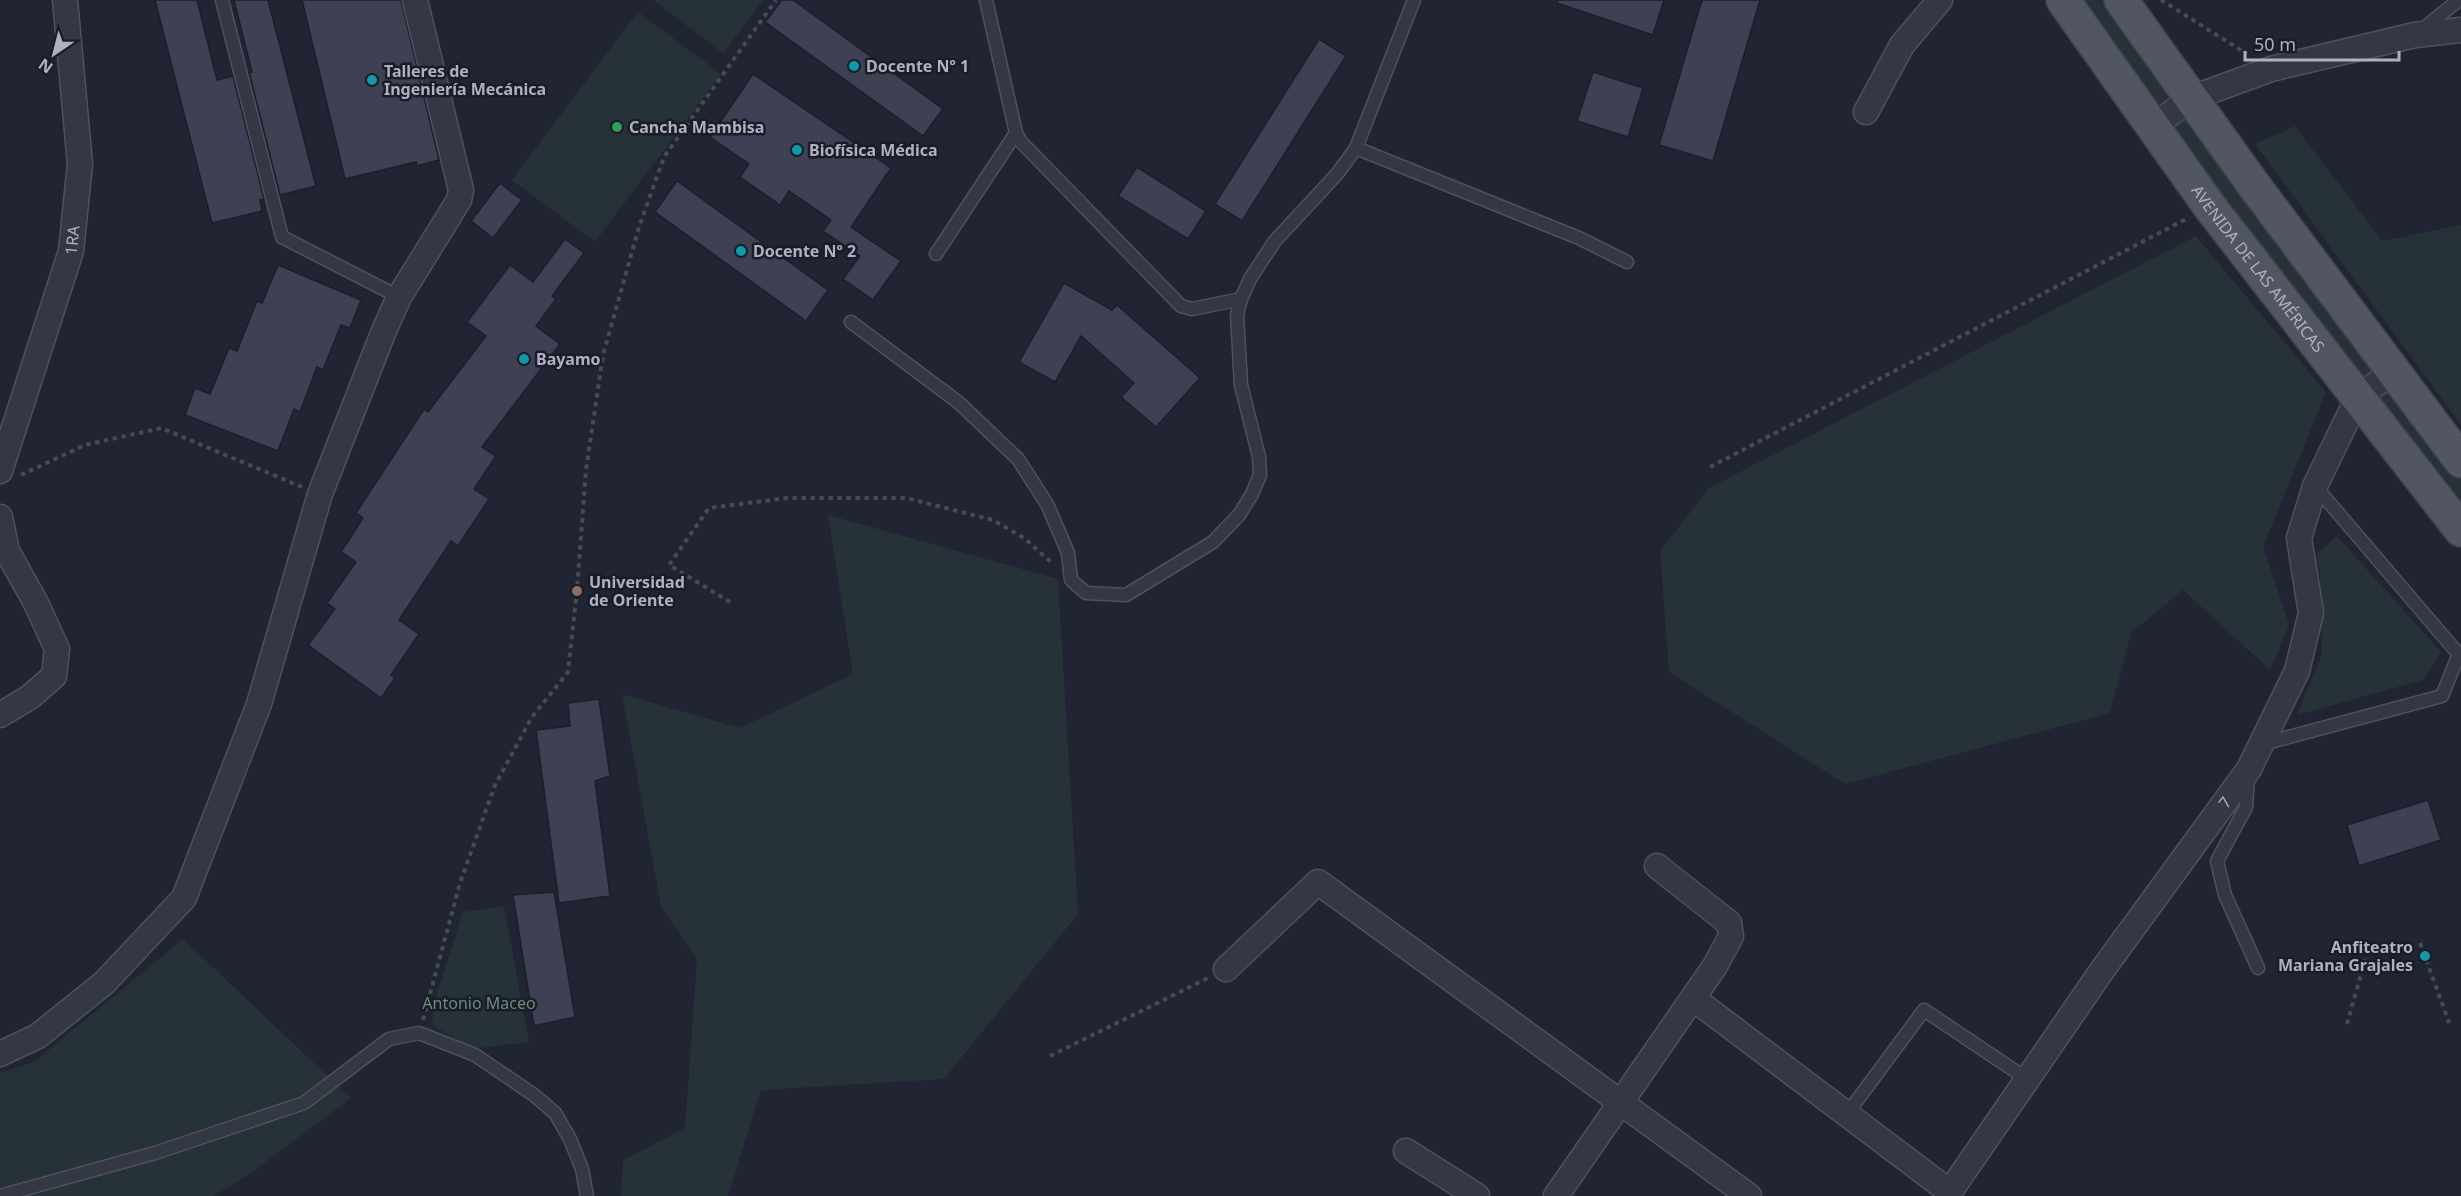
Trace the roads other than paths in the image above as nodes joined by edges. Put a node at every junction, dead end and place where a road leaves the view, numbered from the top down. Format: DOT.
graph roads {
  1 [pos="65,0"];
  2 [pos="222,0"];
  3 [pos="415,0"];
  4 [pos="986,0"];
  5 [pos="1414,0"];
  6 [pos="1940,0"];
  7 [pos="2062,0"];
  8 [pos="2121,0"];
  9 [pos="2459,0"];
  10 [pos="2461,30"];
  11 [pos="2415,35"];
  12 [pos="2192,98"];
  13 [pos="1866,112"];
  14 [pos="2152,127"];
  15 [pos="1016,133"];
  16 [pos="1356,148"];
  17 [pos="936,254"];
  18 [pos="1627,262"];
  19 [pos="399,297"];
  20 [pos="1241,299"];
  21 [pos="851,322"];
  22 [pos="2393,372"];
  23 [pos="2358,397"];
  24 [pos="2461,461"];
  25 [pos="5,475"];
  26 [pos="2315,486"];
  27 [pos="0,517"];
  28 [pos="2461,530"];
  29 [pos="2460,655"];
  30 [pos="0,715"];
  31 [pos="2263,744"];
  32 [pos="2249,769"];
  33 [pos="1658,867"];
  34 [pos="2258,968"];
  35 [pos="1226,969"];
  36 [pos="1694,999"];
  37 [pos="0,1054"];
  38 [pos="2027,1079"];
  39 [pos="1622,1102"];
  40 [pos="1847,1114"];
  41 [pos="1407,1150"];
  42 [pos="1949,1194"];
  43 [pos="0,1196"];
  44 [pos="587,1196"];
  45 [pos="1477,1196"];
  46 [pos="1556,1196"];
  47 [pos="1749,1196"];
  1 -- 25 [label="street, 1RA"];
  2 -- 19 [label="lane"];
  3 -- 19 [label="street"];
  4 -- 15 [label="lane"];
  5 -- 16 [label="lane"];
  6 -- 13 [label="street"];
  7 -- 14 [label="main road, AVENIDA DE LAS AMÉRICAS"];
  8 -- 12 [label="main road"];
  9 -- 11 [label="lane"];
  10 -- 11 [label="street"];
  11 -- 12 [label="street"];
  12 -- 14 [label="street"];
  12 -- 22 [label="main road"];
  14 -- 23 [label="main road, AVENIDA DE LAS AMÉRICAS"];
  15 -- 17 [label="lane"];
  15 -- 20 [label="lane"];
  16 -- 18 [label="lane"];
  16 -- 20 [label="lane"];
  19 -- 37 [label="street"];
  20 -- 21 [label="lane"];
  22 -- 23 [label="street, 7"];
  22 -- 24 [label="main road"];
  23 -- 26 [label="street, 7"];
  23 -- 28 [label="main road, AVENIDA DE LAS AMÉRICAS"];
  26 -- 29 [label="lane"];
  26 -- 31 [label="street, 7"];
  27 -- 30 [label="street"];
  29 -- 31 [label="lane"];
  31 -- 32 [label="street, 7"];
  32 -- 34 [label="lane"];
  32 -- 38 [label="street, 7"];
  33 -- 36 [label="street"];
  35 -- 39 [label="street"];
  36 -- 39 [label="street"];
  36 -- 40 [label="street"];
  38 -- 40 [label="lane"];
  38 -- 42 [label="street, 7"];
  39 -- 46 [label="street"];
  39 -- 47 [label="street"];
  40 -- 42 [label="street"];
  41 -- 45 [label="street"];
  43 -- 44 [label="lane"];
}
